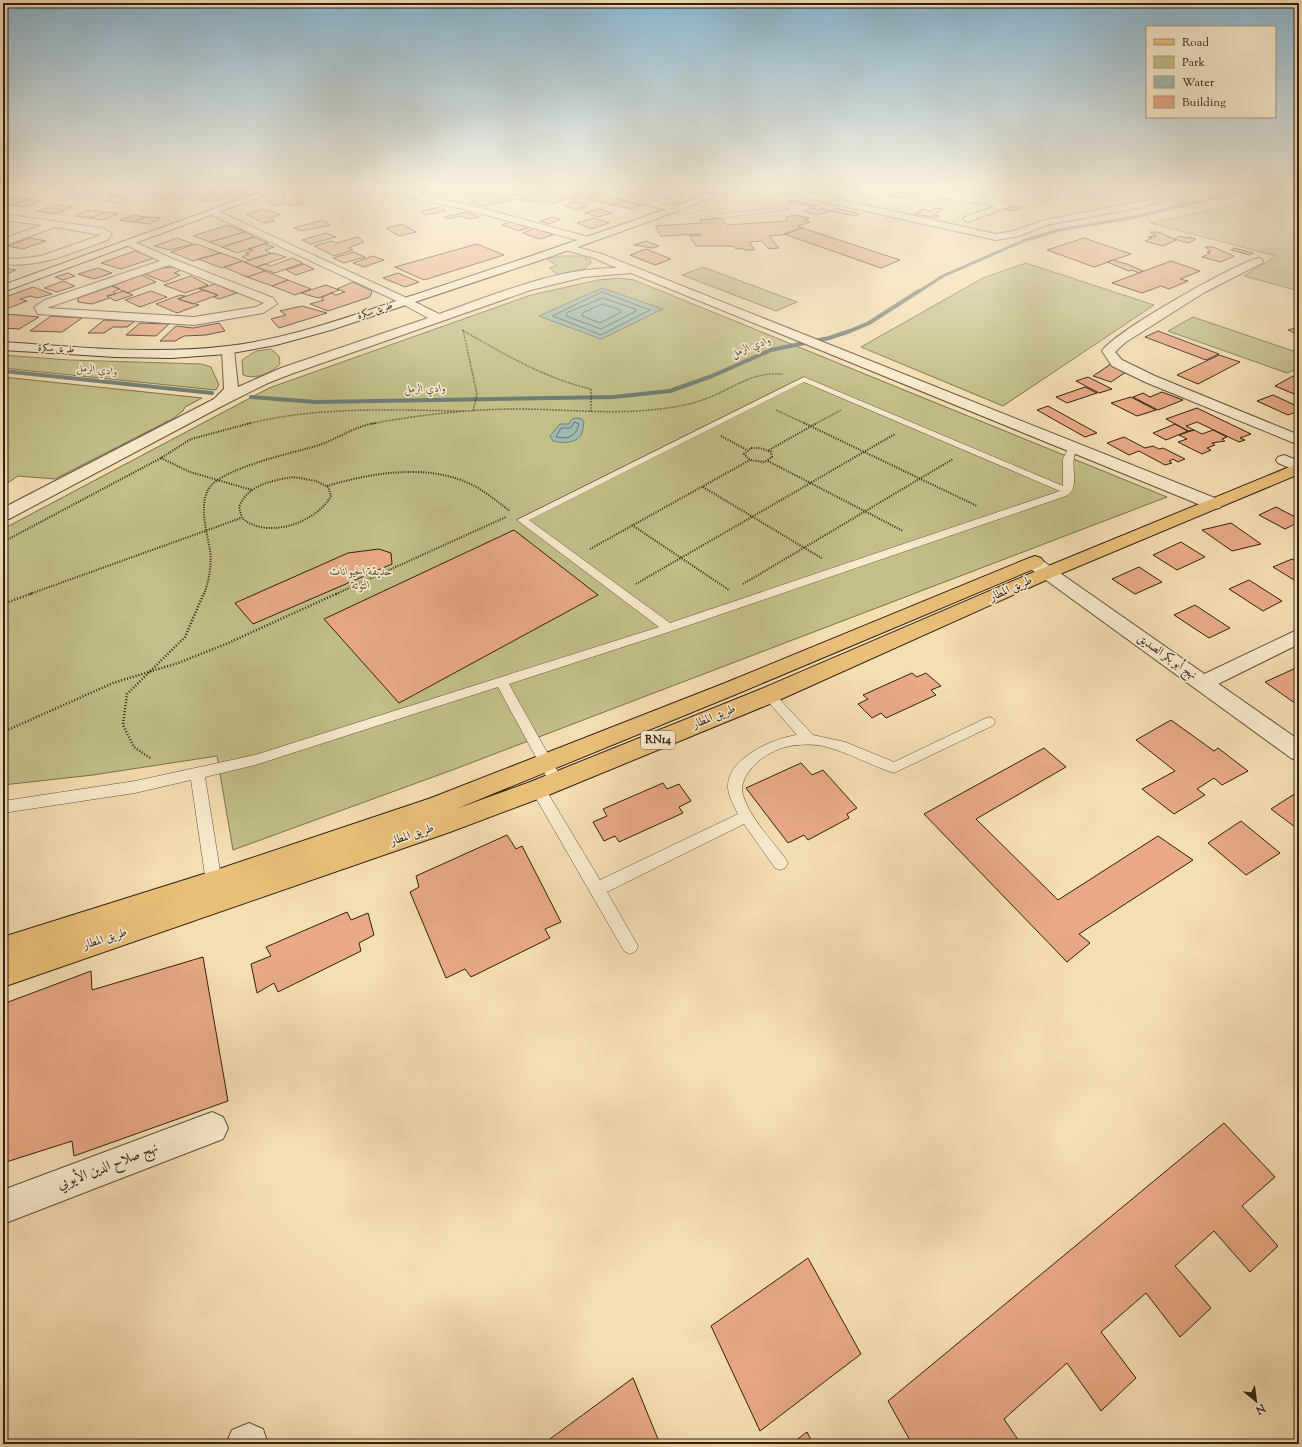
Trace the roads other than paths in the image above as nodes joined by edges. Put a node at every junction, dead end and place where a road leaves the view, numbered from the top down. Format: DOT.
graph roads {
  1 [pos="54,256"];
  2 [pos="96,256"];
  3 [pos="157,256"];
  4 [pos="307,256"];
  5 [pos="538,256"];
  6 [pos="594,256"];
  7 [pos="602,256"];
  8 [pos="3,261"];
  9 [pos="169,261"];
  10 [pos="1258,261"];
  11 [pos="640,273"];
  12 [pos="583,275"];
  13 [pos="3,290"];
  14 [pos="405,301"];
  15 [pos="438,318"];
  16 [pos="3,346"];
  17 [pos="228,350"];
  18 [pos="230,378"];
  19 [pos="263,380"];
  20 [pos="219,402"];
  21 [pos="1299,440"];
  22 [pos="1073,447"];
  23 [pos="1295,462"];
  24 [pos="1067,491"];
  25 [pos="1193,495"];
  26 [pos="1214,504"];
  27 [pos="3,515"];
  28 [pos="1041,568"];
  29 [pos="668,628"];
  30 [pos="1299,636"];
  31 [pos="501,681"];
  32 [pos="1203,683"];
  33 [pos="769,695"];
  34 [pos="989,722"];
  35 [pos="809,740"];
  36 [pos="1299,752"];
  37 [pos="197,772"];
  38 [pos="547,778"];
  39 [pos="3,808"];
  40 [pos="747,816"];
  41 [pos="780,863"];
  42 [pos="597,888"];
  43 [pos="215,892"];
  44 [pos="630,946"];
  45 [pos="3,950"];
  46 [pos="3,973"];
  47 [pos="212,1128"];
  48 [pos="3,1207"];
  1 -- 8 [label="street"];
  2 -- 13 [label="street"];
  3 -- 9 [label="street"];
  4 -- 14 [label="street"];
  5 -- 14 [label="street, طريق سكرة"];
  6 -- 12 [label="street"];
  7 -- 11 [label="street"];
  9 -- 9 [label="street"];
  10 -- 21 [label="street"];
  11 -- 12 [label="street"];
  11 -- 22 [label="street"];
  12 -- 15 [label="street"];
  14 -- 15 [label="street"];
  14 -- 17 [label="street, طريق سكرة"];
  15 -- 19 [label="street"];
  16 -- 17 [label="street, طريق سكرة"];
  17 -- 18 [label="street"];
  18 -- 19 [label="street"];
  18 -- 20 [label="street"];
  19 -- 20 [label="street"];
  20 -- 27 [label="street"];
  22 -- 24 [label="lane"];
  22 -- 25 [label="street"];
  23 -- 25 [label="main road, طريق المطار / RN14"];
  23 -- 26 [label="main road, طريق المطار / RN14"];
  24 -- 29 [label="lane"];
  24 -- 29 [label="lane"];
  25 -- 26 [label="street"];
  25 -- 28 [label="main road, طريق المطار / RN14"];
  26 -- 28 [label="main road, طريق المطار / RN14"];
  28 -- 32 [label="street, نهج أبو بكر الصديق"];
  28 -- 33 [label="main road, طريق المطار / RN14"];
  28 -- 38 [label="main road, طريق المطار / RN14"];
  29 -- 31 [label="lane"];
  30 -- 32 [label="street"];
  31 -- 37 [label="lane"];
  31 -- 38 [label="lane"];
  32 -- 36 [label="street, نهج أبو بكر الصديق"];
  33 -- 35 [label="lane"];
  33 -- 38 [label="main road, طريق المطار / RN14"];
  34 -- 35 [label="lane"];
  35 -- 40 [label="lane"];
  37 -- 39 [label="lane"];
  37 -- 43 [label="lane"];
  38 -- 42 [label="lane"];
  38 -- 43 [label="main road, طريق المطار / RN14"];
  40 -- 41 [label="lane"];
  40 -- 42 [label="lane"];
  42 -- 44 [label="lane"];
  43 -- 45 [label="main road, طريق المطار / RN14"];
  43 -- 46 [label="main road, طريق المطار / RN14"];
  47 -- 48 [label="street, نهج صلاح الدين الأيوبي"];
}
